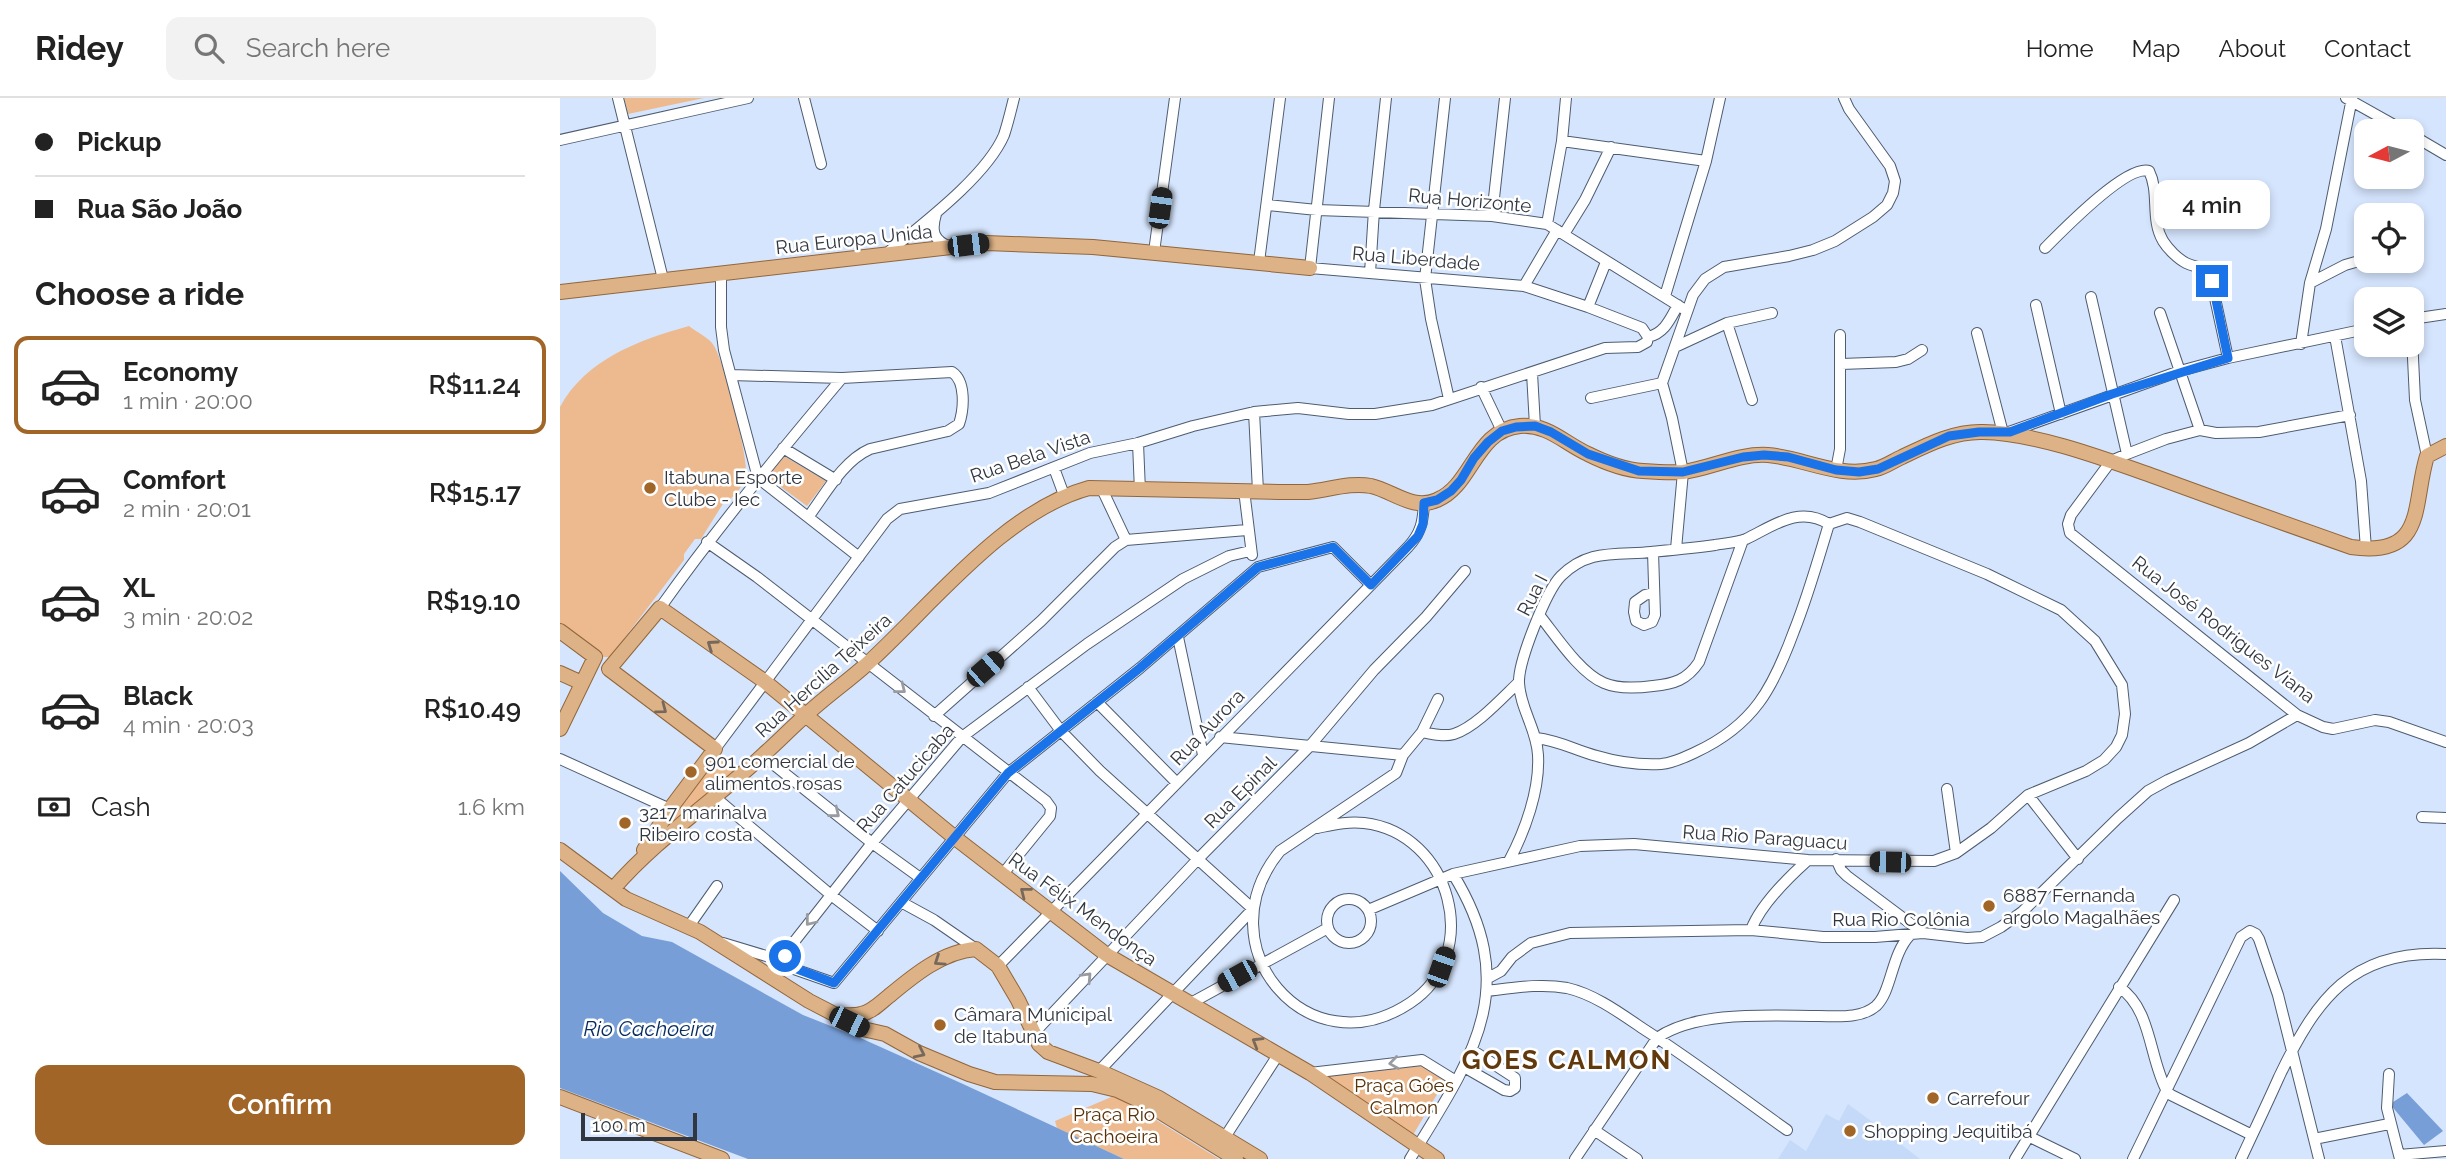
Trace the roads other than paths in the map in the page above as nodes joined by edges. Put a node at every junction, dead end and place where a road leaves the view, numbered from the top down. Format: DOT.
graph roads {
  1 [pos="618,98"];
  2 [pos="748,98"];
  3 [pos="804,98"];
  4 [pos="1014,98"];
  5 [pos="1175,98"];
  6 [pos="1280,98"];
  7 [pos="1329,98"];
  8 [pos="1387,98"];
  9 [pos="1445,98"];
  10 [pos="1505,98"];
  11 [pos="1566,98"];
  12 [pos="1720,98"];
  13 [pos="1844,98"];
  14 [pos="2350,99"];
  15 [pos="2384,119"];
  16 [pos="625,127"];
  17 [pos="560,140"];
  18 [pos="1563,141"];
  19 [pos="2424,142"];
  20 [pos="1611,147"];
  21 [pos="2446,155"];
  22 [pos="1706,161"];
  23 [pos="821,164"];
  24 [pos="1267,205"];
  25 [pos="1317,210"];
  26 [pos="1374,210"];
  27 [pos="937,212"];
  28 [pos="1432,214"];
  29 [pos="1492,216"];
  30 [pos="1556,229"];
  31 [pos="950,247"];
  32 [pos="2045,248"];
  33 [pos="1154,252"];
  34 [pos="885,255"];
  35 [pos="1259,262"];
  36 [pos="1606,262"];
  37 [pos="2354,262"];
  38 [pos="1310,268"];
  39 [pos="721,272"];
  40 [pos="1370,273"];
  41 [pos="663,279"];
  42 [pos="1425,279"];
  43 [pos="2310,282"];
  44 [pos="1524,286"];
  45 [pos="560,292"];
  46 [pos="1665,296"];
  47 [pos="2091,297"];
  48 [pos="2036,305"];
  49 [pos="1588,307"];
  50 [pos="1683,308"];
  51 [pos="1772,313"];
  52 [pos="2160,313"];
  53 [pos="2446,314"];
  54 [pos="2424,317"];
  55 [pos="1727,323"];
  56 [pos="2354,332"];
  57 [pos="1977,333"];
  58 [pos="1840,335"];
  59 [pos="2334,336"];
  60 [pos="1648,337"];
  61 [pos="2301,344"];
  62 [pos="1675,347"];
  63 [pos="1923,350"];
  64 [pos="2413,357"];
  65 [pos="2228,358"];
  66 [pos="1841,364"];
  67 [pos="2180,371"];
  68 [pos="1532,373"];
  69 [pos="731,375"];
  70 [pos="842,378"];
  71 [pos="1662,383"];
  72 [pos="1480,387"];
  73 [pos="2112,394"];
  74 [pos="1591,398"];
  75 [pos="1449,399"];
  76 [pos="1752,400"];
  77 [pos="1254,412"];
  78 [pos="2061,414"];
  79 [pos="2350,415"];
  80 [pos="1535,426"];
  81 [pos="2200,430"];
  82 [pos="1502,431"];
  83 [pos="2006,433"];
  84 [pos="1138,443"];
  85 [pos="2446,446"];
  86 [pos="783,449"];
  87 [pos="2127,454"];
  88 [pos="2427,456"];
  89 [pos="2111,461"];
  90 [pos="1054,468"];
  91 [pos="1836,470"];
  92 [pos="1683,472"];
  93 [pos="758,478"];
  94 [pos="836,480"];
  95 [pos="1101,487"];
  96 [pos="1140,491"];
  97 [pos="1251,491"];
  98 [pos="1064,495"];
  99 [pos="1424,503"];
  100 [pos="809,516"];
  101 [pos="1829,524"];
  102 [pos="1247,530"];
  103 [pos="1126,540"];
  104 [pos="1743,540"];
  105 [pos="707,542"];
  106 [pos="1676,549"];
  107 [pos="2367,549"];
  108 [pos="1251,551"];
  109 [pos="1653,552"];
  110 [pos="859,557"];
  111 [pos="1258,567"];
  112 [pos="1465,571"];
  113 [pos="1371,585"];
  114 [pos="1653,593"];
  115 [pos="660,608"];
  116 [pos="1540,616"];
  117 [pos="811,620"];
  118 [pos="560,631"];
  119 [pos="1178,637"];
  120 [pos="595,657"];
  121 [pos="867,663"];
  122 [pos="609,668"];
  123 [pos="560,673"];
  124 [pos="764,681"];
  125 [pos="1519,682"];
  126 [pos="582,684"];
  127 [pos="1028,687"];
  128 [pos="1438,699"];
  129 [pos="1097,702"];
  130 [pos="805,715"];
  131 [pos="2297,715"];
  132 [pos="934,716"];
  133 [pos="560,729"];
  134 [pos="1061,731"];
  135 [pos="1422,732"];
  136 [pos="962,737"];
  137 [pos="1220,737"];
  138 [pos="1536,738"];
  139 [pos="2446,742"];
  140 [pos="1309,747"];
  141 [pos="715,749"];
  142 [pos="1203,755"];
  143 [pos="1402,755"];
  144 [pos="763,756"];
  145 [pos="560,759"];
  146 [pos="1008,773"];
  147 [pos="1177,783"];
  148 [pos="1947,789"];
  149 [pos="2028,795"];
  150 [pos="716,798"];
  151 [pos="908,799"];
  152 [pos="670,809"];
  153 [pos="1148,815"];
  154 [pos="2422,817"];
  155 [pos="2446,818"];
  156 [pos="1317,828"];
  157 [pos="954,837"];
  158 [pos="872,843"];
  159 [pos="560,850"];
  160 [pos="1956,853"];
  161 [pos="639,859"];
  162 [pos="1198,859"];
  163 [pos="1836,859"];
  164 [pos="2078,859"];
  165 [pos="1808,860"];
  166 [pos="1509,861"];
  167 [pos="1452,874"];
  168 [pos="1002,875"];
  169 [pos="919,877"];
  170 [pos="1441,879"];
  171 [pos="717,886"];
  172 [pos="612,889"];
  173 [pos="831,895"];
  174 [pos="2174,900"];
  175 [pos="901,902"];
  176 [pos="1253,909"];
  177 [pos="1368,909"];
  178 [pos="1051,912"];
  179 [pos="689,926"];
  180 [pos="1328,928"];
  181 [pos="1751,930"];
  182 [pos="878,931"];
  183 [pos="1923,933"];
  184 [pos="1910,935"];
  185 [pos="716,941"];
  186 [pos="976,949"];
  187 [pos="2446,954"];
  188 [pos="1107,956"];
  189 [pos="786,962"];
  190 [pos="1261,963"];
  191 [pos="998,967"];
  192 [pos="1488,978"];
  193 [pos="2119,987"];
  194 [pos="1487,991"];
  195 [pos="1170,994"];
  196 [pos="882,1002"];
  197 [pos="1191,1003"];
  198 [pos="835,1015"];
  199 [pos="1034,1033"];
  200 [pos="885,1034"];
  201 [pos="1657,1038"];
  202 [pos="1472,1050"];
  203 [pos="2292,1051"];
  204 [pos="1278,1055"];
  205 [pos="1464,1067"];
  206 [pos="1099,1071"];
  207 [pos="1310,1073"];
  208 [pos="2389,1074"];
  209 [pos="1456,1081"];
  210 [pos="2167,1091"];
  211 [pos="560,1097"];
  212 [pos="2389,1124"];
  213 [pos="1594,1130"];
  214 [pos="1787,1130"];
  215 [pos="2252,1135"];
  216 [pos="2028,1136"];
  217 [pos="1225,1137"];
  218 [pos="2315,1139"];
  219 [pos="2446,1150"];
  220 [pos="690,1153"];
  221 [pos="1413,1153"];
  222 [pos="2399,1157"];
  223 [pos="722,1159"];
  224 [pos="1236,1159"];
  225 [pos="1260,1159"];
  226 [pos="1437,1159"];
  227 [pos="1575,1159"];
  228 [pos="1637,1159"];
  229 [pos="2015,1159"];
  230 [pos="2075,1159"];
  231 [pos="2133,1159"];
  232 [pos="2241,1159"];
  233 [pos="2319,1159"];
  1 -- 16 [label="street"];
  2 -- 16 [label="street"];
  3 -- 23 [label="street"];
  4 -- 27 [label="street"];
  5 -- 33 [label="street"];
  6 -- 24 [label="street"];
  7 -- 25 [label="street"];
  8 -- 26 [label="street"];
  9 -- 28 [label="street"];
  10 -- 29 [label="street"];
  11 -- 18 [label="street"];
  12 -- 22 [label="street"];
  13 -- 50 [label="street"];
  14 -- 15 [label="street"];
  14 -- 43 [label="street"];
  16 -- 17 [label="street"];
  16 -- 41 [label="street"];
  18 -- 20 [label="street"];
  18 -- 30 [label="street"];
  19 -- 21 [label="street"];
  20 -- 22 [label="street"];
  20 -- 30 [label="street"];
  22 -- 46 [label="street"];
  24 -- 25 [label="street, Rua Horizonte"];
  24 -- 35 [label="street"];
  25 -- 26 [label="street, Rua Horizonte"];
  25 -- 38 [label="street"];
  26 -- 28 [label="street, Rua Horizonte"];
  26 -- 40 [label="street"];
  27 -- 31 [label="street"];
  27 -- 34 [label="street"];
  28 -- 29 [label="street, Rua Horizonte"];
  28 -- 42 [label="street"];
  29 -- 30 [label="street, Rua Horizonte"];
  30 -- 36 [label="street, Rua Horizonte"];
  30 -- 44 [label="street"];
  31 -- 33 [label="main road, Rua Europa Unida"];
  31 -- 34 [label="main road, Rua Europa Unida"];
  32 -- 65 [label="street"];
  33 -- 35 [label="main road, Rua Liberdade"];
  34 -- 39 [label="main road, Rua Europa Unida"];
  35 -- 38 [label="main road, Rua Liberdade"];
  36 -- 46 [label="street, Rua Horizonte"];
  36 -- 49 [label="street"];
  37 -- 43 [label="street"];
  38 -- 40 [label="street, Rua Liberdade"];
  39 -- 41 [label="main road, Rua Europa Unida"];
  39 -- 69 [label="street"];
  40 -- 42 [label="street, Rua Liberdade"];
  41 -- 45 [label="main road, Rua Europa Unida"];
  42 -- 44 [label="street, Rua Liberdade"];
  42 -- 75 [label="street"];
  43 -- 61 [label="street"];
  44 -- 49 [label="street, Rua Liberdade"];
  46 -- 50 [label="street, Rua Horizonte"];
  47 -- 73 [label="street"];
  48 -- 78 [label="street"];
  49 -- 60 [label="street, Rua Liberdade"];
  50 -- 60 [label="street"];
  50 -- 62 [label="street"];
  51 -- 55 [label="street"];
  52 -- 67 [label="street"];
  53 -- 54 [label="street"];
  55 -- 62 [label="street"];
  55 -- 76 [label="street"];
  56 -- 59 [label="street"];
  57 -- 83 [label="street"];
  58 -- 66 [label="street"];
  59 -- 61 [label="street"];
  59 -- 79 [label="street"];
  60 -- 68 [label="street, Rua Bela Vista"];
  61 -- 65 [label="street"];
  62 -- 71 [label="street"];
  63 -- 66 [label="street"];
  64 -- 88 [label="street"];
  65 -- 67 [label="street"];
  66 -- 91 [label="street"];
  67 -- 73 [label="street"];
  67 -- 81 [label="street"];
  68 -- 72 [label="street, Rua Bela Vista"];
  68 -- 80 [label="street"];
  69 -- 70 [label="street"];
  69 -- 93 [label="street"];
  70 -- 86 [label="street"];
  70 -- 94 [label="street"];
  71 -- 74 [label="street"];
  71 -- 92 [label="street"];
  72 -- 75 [label="street, Rua Bela Vista"];
  72 -- 82 [label="street"];
  73 -- 78 [label="street"];
  73 -- 87 [label="street"];
  75 -- 77 [label="street, Rua Bela Vista"];
  77 -- 84 [label="street, Rua Bela Vista"];
  77 -- 97 [label="street"];
  78 -- 83 [label="street"];
  79 -- 81 [label="street"];
  79 -- 107 [label="street"];
  80 -- 82 [label="main road"];
  80 -- 92 [label="main road"];
  81 -- 87 [label="street"];
  82 -- 99 [label="main road"];
  83 -- 89 [label="main road"];
  83 -- 91 [label="main road"];
  84 -- 90 [label="street, Rua Bela Vista"];
  84 -- 96 [label="street"];
  85 -- 88 [label="main road"];
  86 -- 93 [label="street"];
  86 -- 94 [label="street"];
  87 -- 89 [label="street"];
  88 -- 107 [label="main road"];
  89 -- 107 [label="main road"];
  89 -- 131 [label="street, Rua José Rodrigues Viana"];
  90 -- 98 [label="street"];
  90 -- 110 [label="street, Rua Bela Vista"];
  91 -- 92 [label="main road"];
  92 -- 106 [label="street"];
  93 -- 100 [label="street"];
  93 -- 105 [label="street"];
  94 -- 100 [label="street"];
  95 -- 96 [label="main road"];
  95 -- 98 [label="main road"];
  95 -- 103 [label="street"];
  96 -- 97 [label="main road"];
  97 -- 99 [label="main road"];
  97 -- 102 [label="street"];
  98 -- 121 [label="main road, Rua Hercília Teixeira"];
  99 -- 113 [label="street, Rua Aurora"];
  100 -- 110 [label="street"];
  101 -- 104 [label="street"];
  101 -- 138 [label="street"];
  101 -- 149 [label="street, Rua Rio Paraguacu"];
  102 -- 103 [label="street"];
  102 -- 108 [label="street"];
  103 -- 132 [label="street"];
  104 -- 106 [label="street, Rua I"];
  104 -- 116 [label="street"];
  105 -- 115 [label="street"];
  105 -- 117 [label="street"];
  106 -- 109 [label="street, Rua I"];
  108 -- 111 [label="street"];
  108 -- 127 [label="street, Rua Catucicaba"];
  109 -- 114 [label="street"];
  109 -- 116 [label="street, Rua I"];
  110 -- 117 [label="street, Rua Bela Vista"];
  111 -- 113 [label="street"];
  111 -- 119 [label="street"];
  112 -- 140 [label="street, Rua Epinal"];
  113 -- 137 [label="street, Rua Aurora"];
  115 -- 122 [label="main road"];
  124 -- 115 [label="main road, Rua Félix Mendonça, one-way"];
  116 -- 125 [label="street, Rua I"];
  117 -- 121 [label="street"];
  117 -- 124 [label="street, Rua Bela Vista"];
  118 -- 120 [label="main road"];
  119 -- 129 [label="street"];
  119 -- 142 [label="street"];
  120 -- 122 [label="street"];
  120 -- 126 [label="main road"];
  121 -- 130 [label="main road, Rua Hercília Teixeira"];
  121 -- 132 [label="street, one-way"];
  122 -- 141 [label="main road, one-way"];
  123 -- 126 [label="main road"];
  124 -- 130 [label="main road, Rua Félix Mendonça"];
  124 -- 141 [label="street, Rua Bela Vista"];
  125 -- 135 [label="street"];
  125 -- 138 [label="street"];
  126 -- 133 [label="main road"];
  127 -- 134 [label="street"];
  127 -- 136 [label="street, Rua Catucicaba"];
  128 -- 135 [label="street"];
  129 -- 134 [label="street"];
  129 -- 147 [label="street"];
  130 -- 144 [label="main road, Rua Hercília Teixeira"];
  130 -- 151 [label="main road, Rua Félix Mendonça"];
  131 -- 139 [label="street, Rua José Rodrigues Viana"];
  131 -- 164 [label="street, Rua Rio Colônia"];
  132 -- 136 [label="street"];
  134 -- 146 [label="street"];
  134 -- 153 [label="street"];
  135 -- 143 [label="street"];
  136 -- 146 [label="street"];
  136 -- 151 [label="street, Rua Catucicaba"];
  137 -- 140 [label="street"];
  137 -- 142 [label="street, Rua Aurora"];
  138 -- 166 [label="street"];
  140 -- 143 [label="street"];
  140 -- 162 [label="street, Rua Epinal"];
  141 -- 152 [label="main road, Rua Bela Vista"];
  142 -- 147 [label="street, Rua Aurora"];
  143 -- 156 [label="street"];
  144 -- 150 [label="main road, Rua Hercília Teixeira"];
  144 -- 158 [label="street, one-way"];
  145 -- 152 [label="street"];
  146 -- 157 [label="street"];
  146 -- 168 [label="street"];
  147 -- 153 [label="street, Rua Aurora"];
  148 -- 160 [label="street"];
  149 -- 160 [label="street, Rua Rio Paraguacu"];
  149 -- 164 [label="street"];
  150 -- 161 [label="main road, Rua Hercília Teixeira"];
  150 -- 173 [label="street"];
  151 -- 157 [label="main road, Rua Félix Mendonça"];
  151 -- 158 [label="street, Rua Catucicaba"];
  152 -- 161 [label="main road, Rua Bela Vista"];
  153 -- 162 [label="street"];
  153 -- 178 [label="street, Rua Aurora"];
  154 -- 155 [label="street"];
  156 -- 170 [label="street"];
  156 -- 176 [label="street"];
  157 -- 168 [label="main road, Rua Félix Mendonça"];
  157 -- 169 [label="street"];
  158 -- 169 [label="street"];
  158 -- 173 [label="street, Rua Catucicaba"];
  159 -- 172 [label="main road"];
  160 -- 163 [label="street, Rua Rio Paraguacu"];
  161 -- 172 [label="main road, Rua Hercília Teixeira"];
  162 -- 176 [label="street"];
  162 -- 188 [label="street, Rua Epinal"];
  163 -- 165 [label="street, Rua Rio Paraguacu"];
  163 -- 183 [label="street"];
  164 -- 183 [label="street, Rua Rio Colônia"];
  165 -- 166 [label="street, Rua Rio Paraguacu"];
  165 -- 181 [label="street"];
  166 -- 167 [label="street, Rua Rio Paraguacu"];
  167 -- 170 [label="street, Rua Rio Paraguacu"];
  167 -- 192 [label="street"];
  178 -- 168 [label="main road, Rua Félix Mendonça, one-way"];
  169 -- 175 [label="street"];
  170 -- 177 [label="street, Rua Rio Paraguacu"];
  170 -- 190 [label="street"];
  171 -- 179 [label="street"];
  172 -- 179 [label="main road"];
  173 -- 182 [label="street"];
  173 -- 189 [label="street, Rua Catucicaba, one-way"];
  174 -- 193 [label="street"];
  175 -- 182 [label="street"];
  175 -- 186 [label="street"];
  176 -- 190 [label="street"];
  176 -- 195 [label="street"];
  177 -- 180 [label="street"];
  177 -- 180 [label="street"];
  178 -- 188 [label="main road, Rua Félix Mendonça"];
  178 -- 191 [label="street, Rua Aurora"];
  179 -- 185 [label="main road"];
  180 -- 190 [label="street"];
  181 -- 184 [label="street, Rua Rio Colônia"];
  181 -- 192 [label="street, Rua Rio Colônia"];
  182 -- 189 [label="street"];
  183 -- 184 [label="street, Rua Rio Colônia"];
  184 -- 201 [label="street"];
  185 -- 189 [label="street"];
  185 -- 198 [label="main road"];
  186 -- 191 [label="main road"];
  186 -- 196 [label="main road, one-way"];
  187 -- 203 [label="street"];
  188 -- 195 [label="main road, Rua Félix Mendonça"];
  199 -- 188 [label="street, Rua Epinal, one-way"];
  190 -- 197 [label="street"];
  191 -- 199 [label="main road"];
  192 -- 194 [label="street"];
  193 -- 210 [label="street"];
  193 -- 216 [label="street"];
  194 -- 201 [label="street"];
  194 -- 202 [label="street"];
  195 -- 197 [label="main road, Rua Félix Mendonça"];
  195 -- 206 [label="street"];
  196 -- 198 [label="main road"];
  196 -- 200 [label="main road"];
  204 -- 197 [label="main road, Rua Félix Mendonça, one-way"];
  198 -- 200 [label="main road"];
  199 -- 206 [label="main road"];
  200 -- 224 [label="main road, one-way"];
  201 -- 213 [label="street"];
  201 -- 214 [label="street"];
  202 -- 205 [label="street"];
  202 -- 205 [label="street"];
  203 -- 210 [label="street"];
  203 -- 215 [label="street"];
  203 -- 218 [label="street"];
  204 -- 207 [label="main road, Rua Félix Mendonça"];
  204 -- 217 [label="street"];
  205 -- 209 [label="street"];
  206 -- 217 [label="main road"];
  209 -- 207 [label="street, one-way"];
  207 -- 221 [label="main road, Rua Félix Mendonça"];
  208 -- 212 [label="street"];
  209 -- 221 [label="street"];
  210 -- 215 [label="street"];
  210 -- 231 [label="street"];
  211 -- 220 [label="main road"];
  212 -- 218 [label="street"];
  212 -- 222 [label="street"];
  213 -- 227 [label="street"];
  213 -- 228 [label="street"];
  215 -- 232 [label="street"];
  216 -- 229 [label="street"];
  216 -- 230 [label="street"];
  217 -- 225 [label="main road"];
  218 -- 233 [label="street"];
  219 -- 222 [label="street"];
  220 -- 223 [label="main road"];
  221 -- 226 [label="main road, Rua Félix Mendonça"];
}
